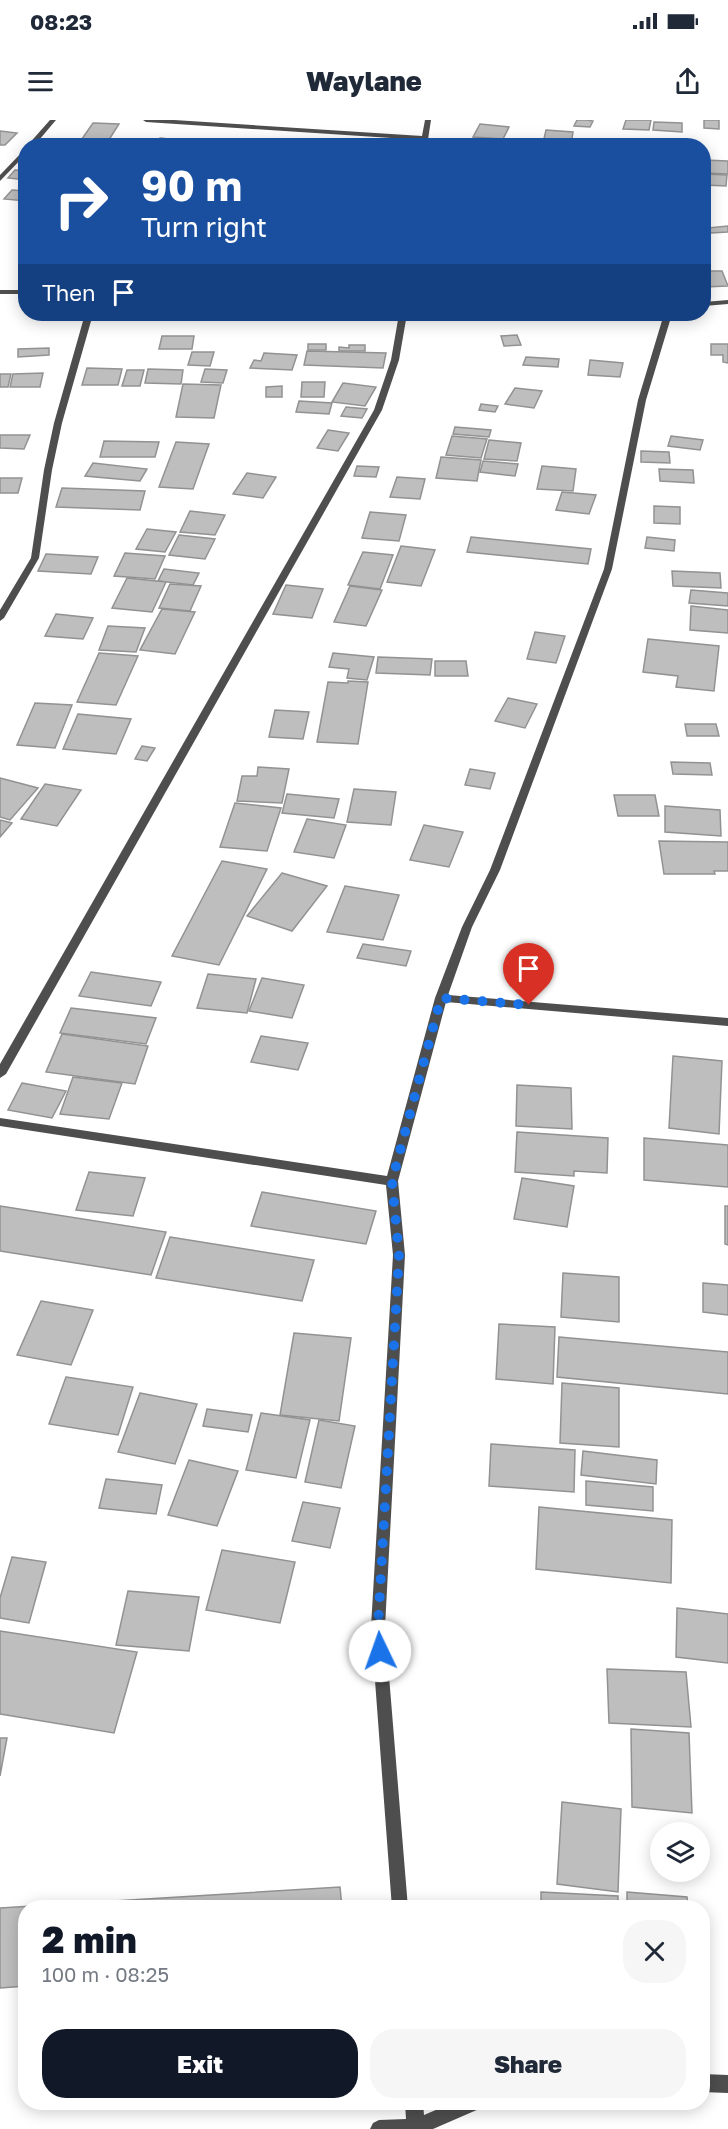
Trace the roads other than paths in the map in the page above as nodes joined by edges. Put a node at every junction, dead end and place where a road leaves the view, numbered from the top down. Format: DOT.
graph roads {
  1 [pos="53,120"];
  2 [pos="146,120"];
  3 [pos="428,120"];
  4 [pos="37,138"];
  5 [pos="374,138"];
  6 [pos="426,138"];
  7 [pos="18,159"];
  8 [pos="0,179"];
  9 [pos="0,291"];
  10 [pos="18,292"];
  11 [pos="728,302"];
  12 [pos="711,303"];
  13 [pos="87,321"];
  14 [pos="402,321"];
  15 [pos="666,321"];
  16 [pos="0,618"];
  17 [pos="441,998"];
  18 [pos="728,1022"];
  19 [pos="0,1074"];
  20 [pos="0,1122"];
  21 [pos="392,1181"];
  22 [pos="399,1900"];
  23 [pos="710,2083"];
  24 [pos="728,2084"];
  25 [pos="415,2110"];
  26 [pos="456,2110"];
  27 [pos="416,2127"];
  28 [pos="379,2129"];
  1 -- 4 [label="street"];
  2 -- 5 [label="street"];
  3 -- 6 [label="street"];
  7 -- 8 [label="street"];
  9 -- 10 [label="street"];
  11 -- 12 [label="street"];
  13 -- 16 [label="street"];
  14 -- 19 [label="street"];
  15 -- 17 [label="street"];
  17 -- 18 [label="street"];
  17 -- 21 [label="street"];
  20 -- 21 [label="street"];
  21 -- 22 [label="street"];
  23 -- 24 [label="street"];
  25 -- 27 [label="street"];
  26 -- 27 [label="street"];
  27 -- 28 [label="street"];
}
